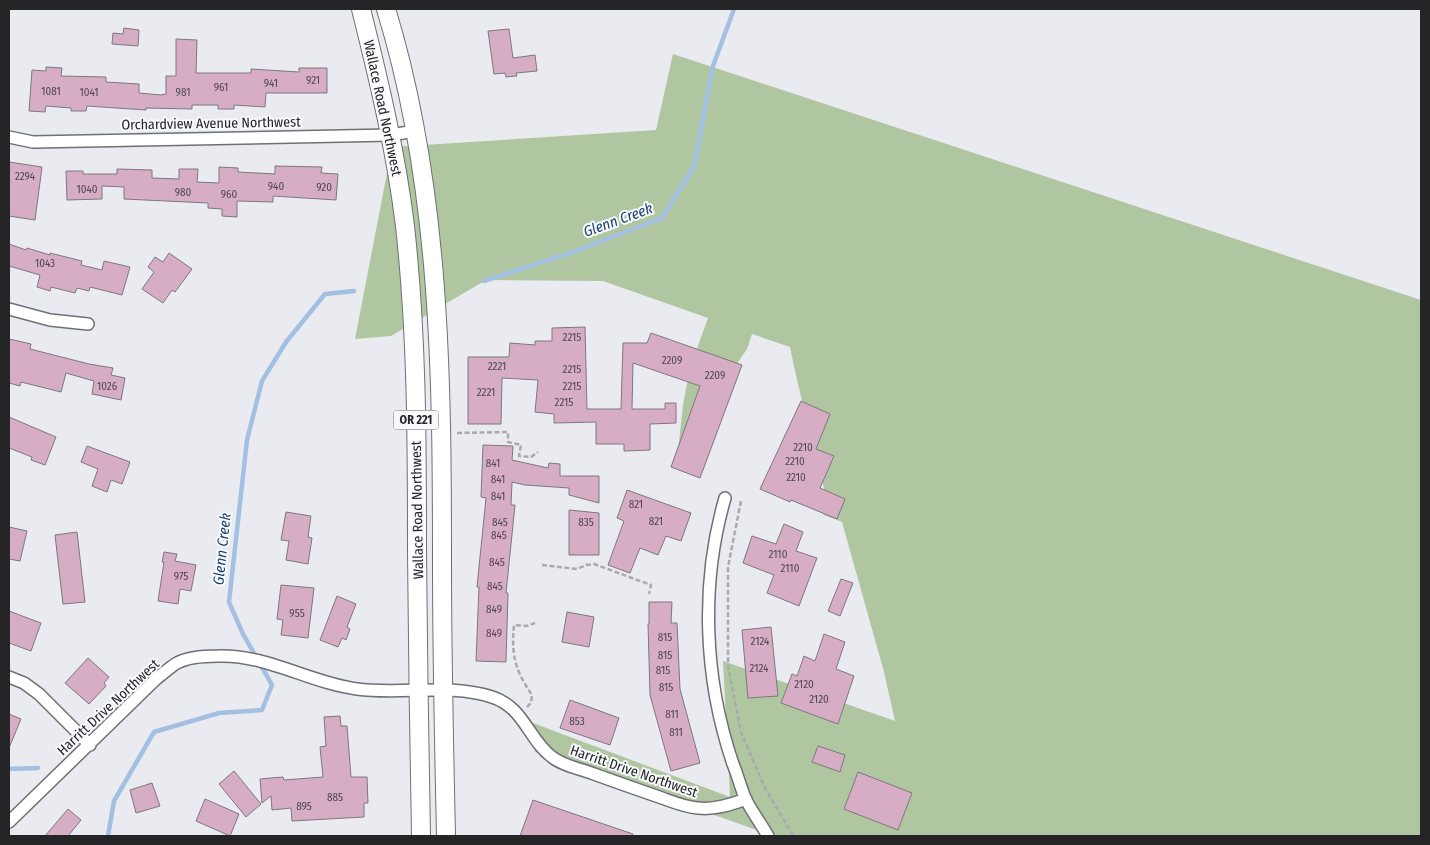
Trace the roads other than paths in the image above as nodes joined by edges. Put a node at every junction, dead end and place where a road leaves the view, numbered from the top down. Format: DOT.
graph roads {
  1 [pos="361,9"];
  2 [pos="386,9"];
  3 [pos="415,131"];
  4 [pos="391,135"];
  5 [pos="9,137"];
  6 [pos="9,309"];
  7 [pos="88,324"];
  8 [pos="725,498"];
  9 [pos="9,677"];
  10 [pos="442,690"];
  11 [pos="418,691"];
  12 [pos="90,745"];
  13 [pos="746,799"];
  14 [pos="9,822"];
  15 [pos="421,836"];
  16 [pos="446,836"];
  17 [pos="768,836"];
  1 -- 4 [label="main road, Wallace Road Northwest / OR 221"];
  2 -- 3 [label="main road, Wallace Road Northwest / OR 221"];
  3 -- 4 [label="street, Orchardview Avenue Northwest"];
  3 -- 10 [label="main road, Wallace Road Northwest / OR 221"];
  4 -- 5 [label="street, Orchardview Avenue Northwest"];
  4 -- 11 [label="main road, Wallace Road Northwest / OR 221"];
  6 -- 7 [label="street"];
  8 -- 13 [label="street"];
  9 -- 12 [label="street"];
  10 -- 11 [label="street, Harritt Drive Northwest"];
  10 -- 13 [label="street, Harritt Drive Northwest"];
  10 -- 16 [label="main road, Wallace Road Northwest / OR 221"];
  11 -- 12 [label="street, Harritt Drive Northwest"];
  11 -- 15 [label="main road, Wallace Road Northwest / OR 221"];
  12 -- 14 [label="street, Harritt Drive Northwest"];
  13 -- 17 [label="street"];
}
